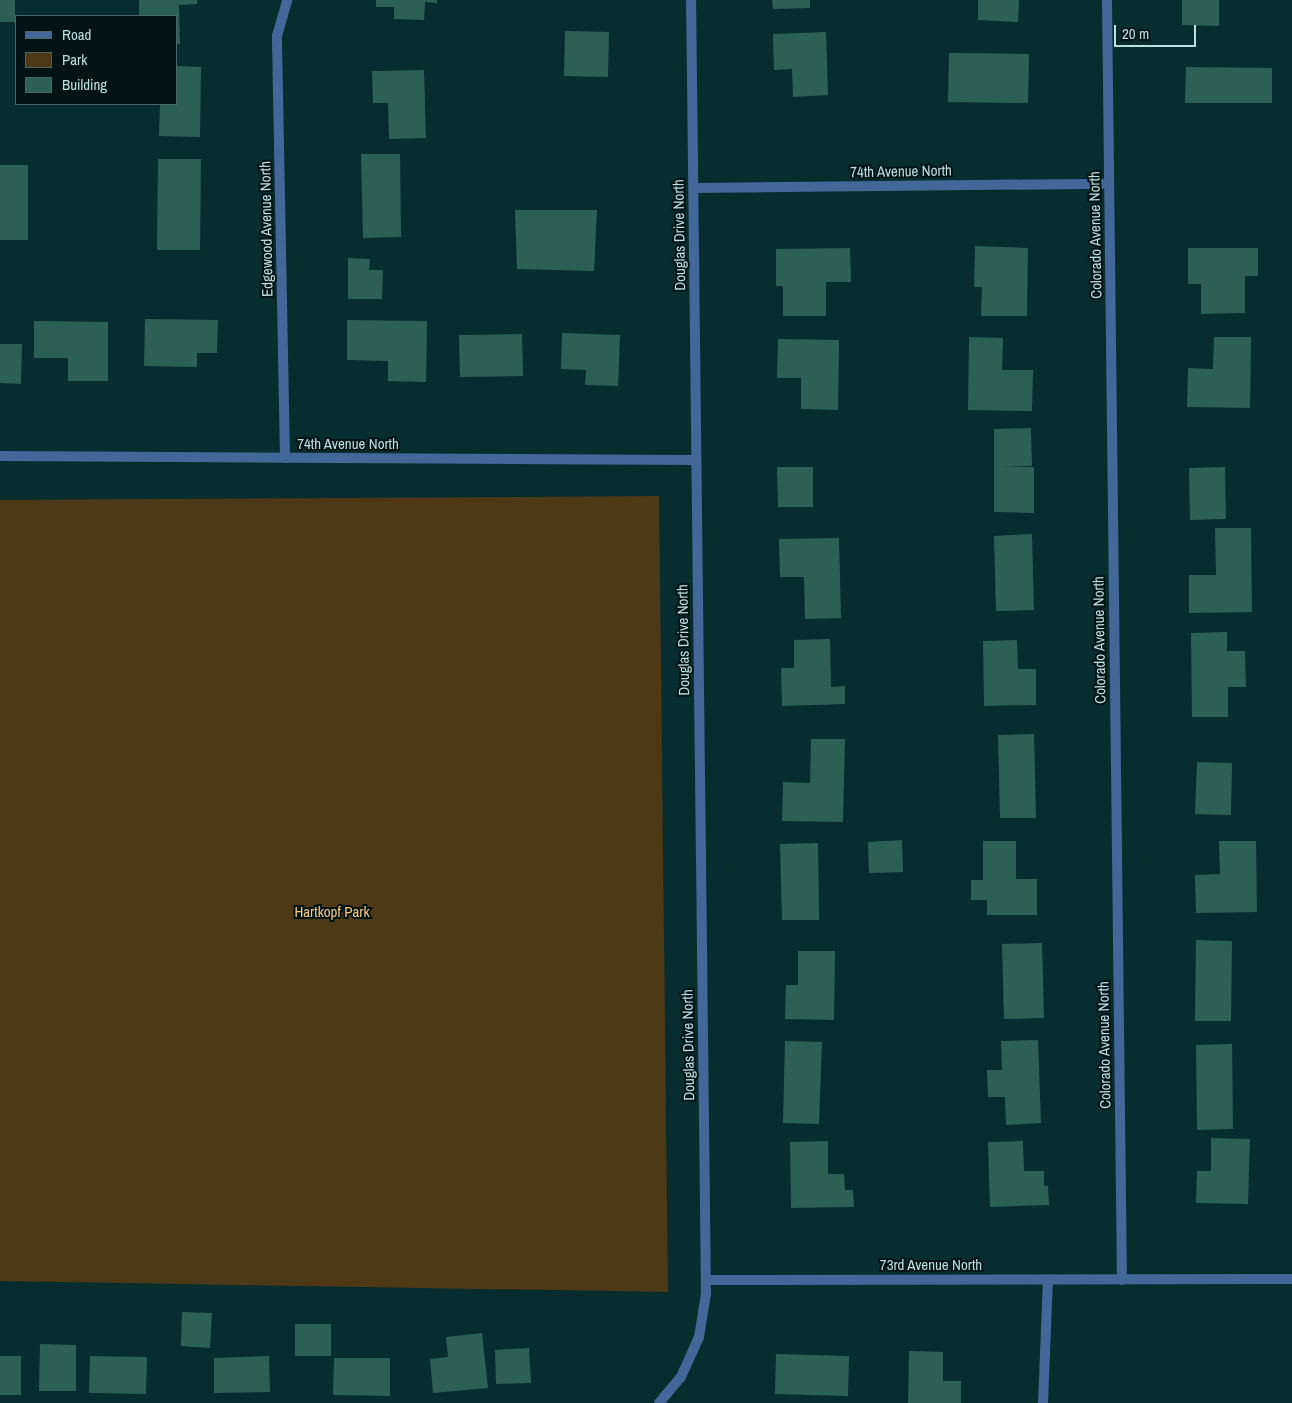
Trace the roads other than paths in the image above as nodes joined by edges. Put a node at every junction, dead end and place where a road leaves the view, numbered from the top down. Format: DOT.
graph roads {
  1 [pos="287,0"];
  2 [pos="691,0"];
  3 [pos="1107,0"];
  4 [pos="1109,184"];
  5 [pos="694,188"];
  6 [pos="0,456"];
  7 [pos="285,458"];
  8 [pos="696,460"];
  9 [pos="1292,1279"];
  10 [pos="706,1280"];
  11 [pos="1048,1280"];
  12 [pos="1122,1280"];
  13 [pos="659,1403"];
  14 [pos="1043,1403"];
  1 -- 7 [label="street, Edgewood Avenue North"];
  2 -- 5 [label="street, Douglas Drive North"];
  3 -- 4 [label="street, Colorado Avenue North"];
  4 -- 5 [label="street, 74th Avenue North"];
  4 -- 12 [label="street, Colorado Avenue North"];
  5 -- 8 [label="street, Douglas Drive North"];
  6 -- 7 [label="street, 74th Avenue North"];
  7 -- 8 [label="street, 74th Avenue North"];
  8 -- 10 [label="street, Douglas Drive North"];
  9 -- 12 [label="street, 73rd Avenue North"];
  10 -- 11 [label="street, 73rd Avenue North"];
  10 -- 13 [label="street"];
  11 -- 12 [label="street, 73rd Avenue North"];
  11 -- 14 [label="street"];
}
